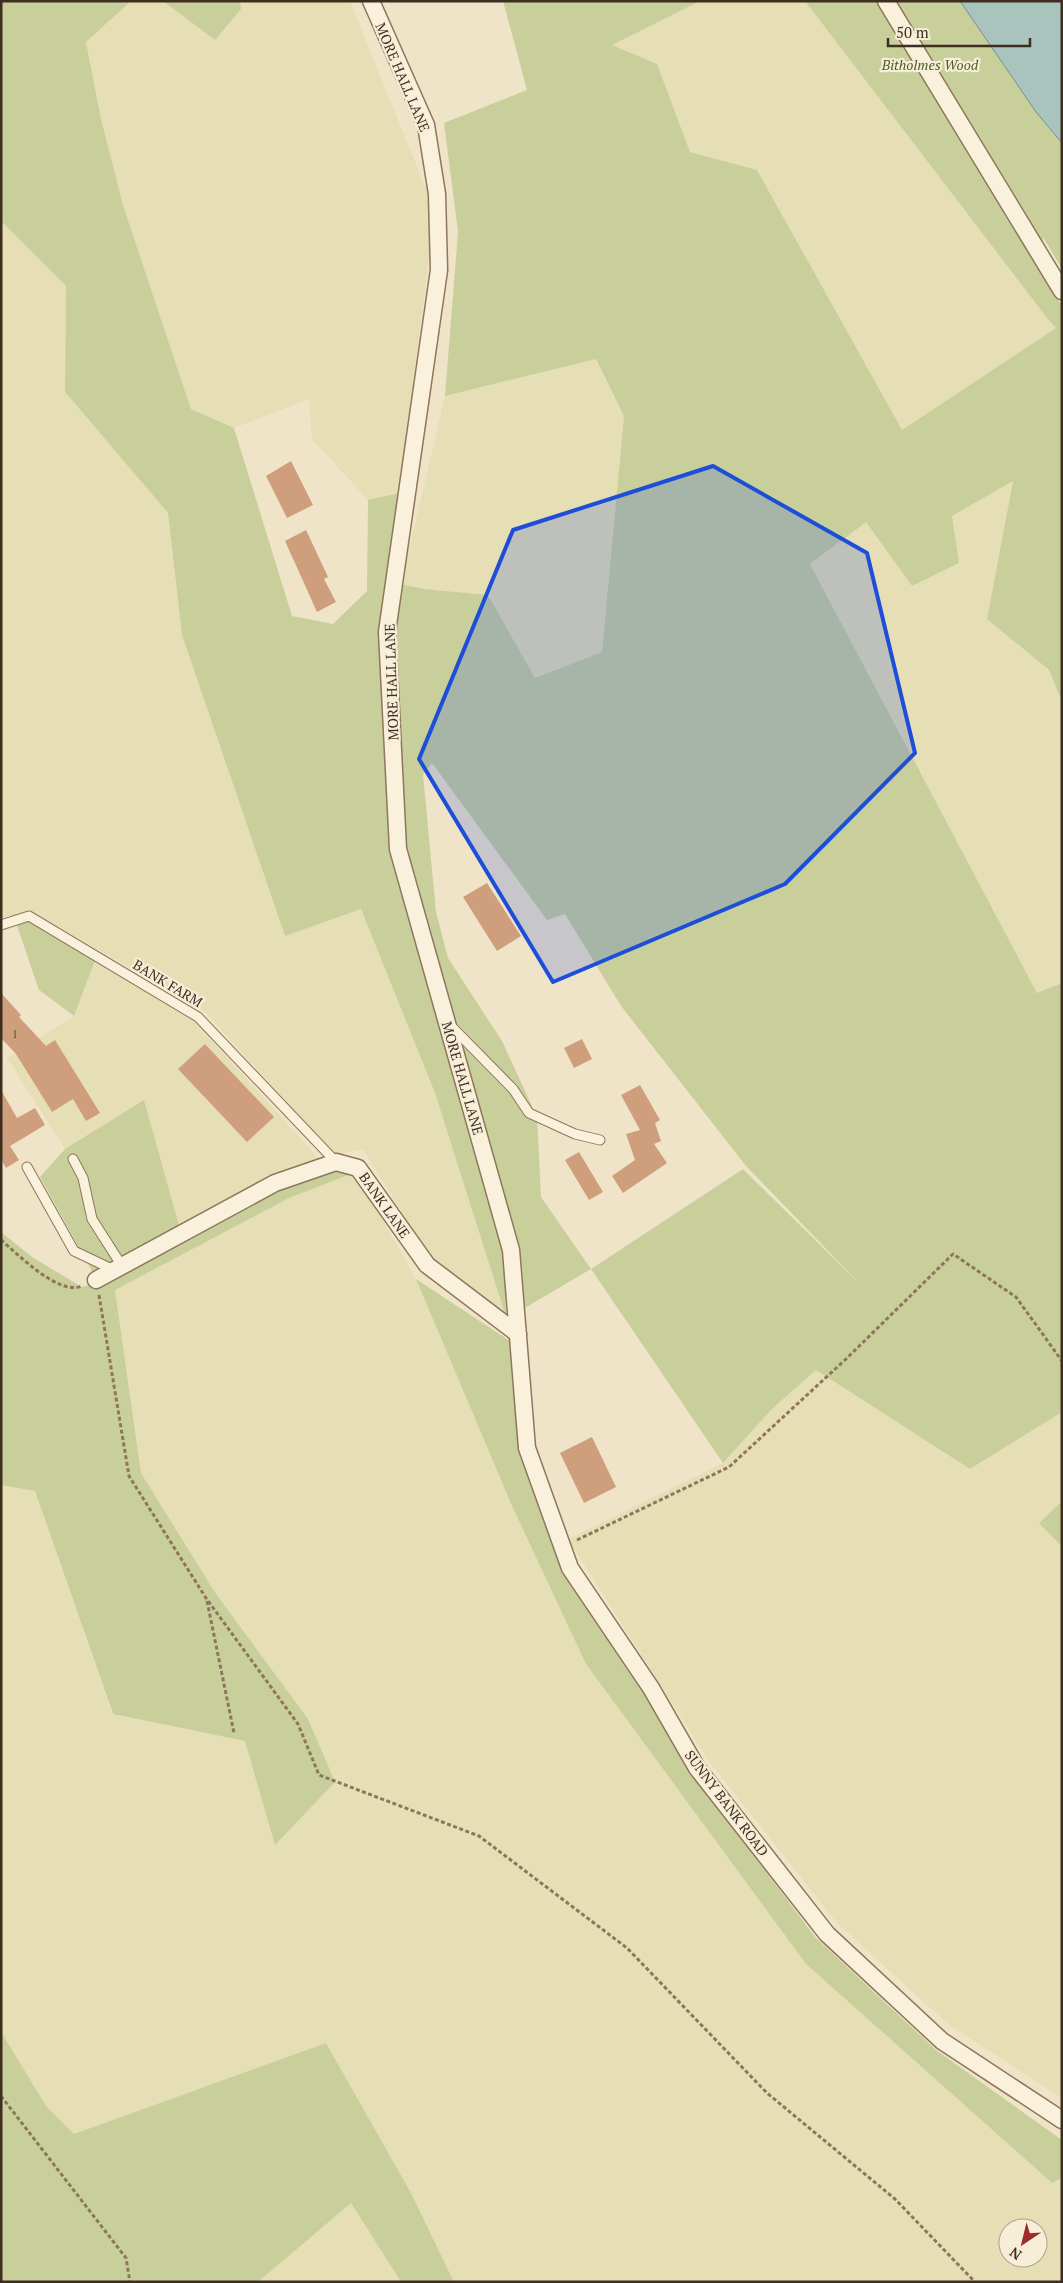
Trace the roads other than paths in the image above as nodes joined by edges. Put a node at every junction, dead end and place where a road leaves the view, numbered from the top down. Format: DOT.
graph roads {
  1 [pos="371,1"];
  2 [pos="886,1"];
  3 [pos="1062,291"];
  4 [pos="1,925"];
  5 [pos="447,1023"];
  6 [pos="600,1140"];
  7 [pos="73,1159"];
  8 [pos="336,1162"];
  9 [pos="27,1167"];
  10 [pos="118,1268"];
  11 [pos="96,1280"];
  12 [pos="518,1334"];
  13 [pos="1062,2120"];
  1 -- 5 [label="street, MORE HALL LANE"];
  2 -- 3 [label="street"];
  4 -- 8 [label="lane, BANK FARM"];
  5 -- 6 [label="lane"];
  5 -- 12 [label="street, MORE HALL LANE"];
  7 -- 10 [label="lane"];
  8 -- 10 [label="street"];
  8 -- 12 [label="street, BANK LANE"];
  9 -- 10 [label="lane"];
  10 -- 11 [label="street"];
  12 -- 13 [label="street, SUNNY BANK ROAD"];
}
